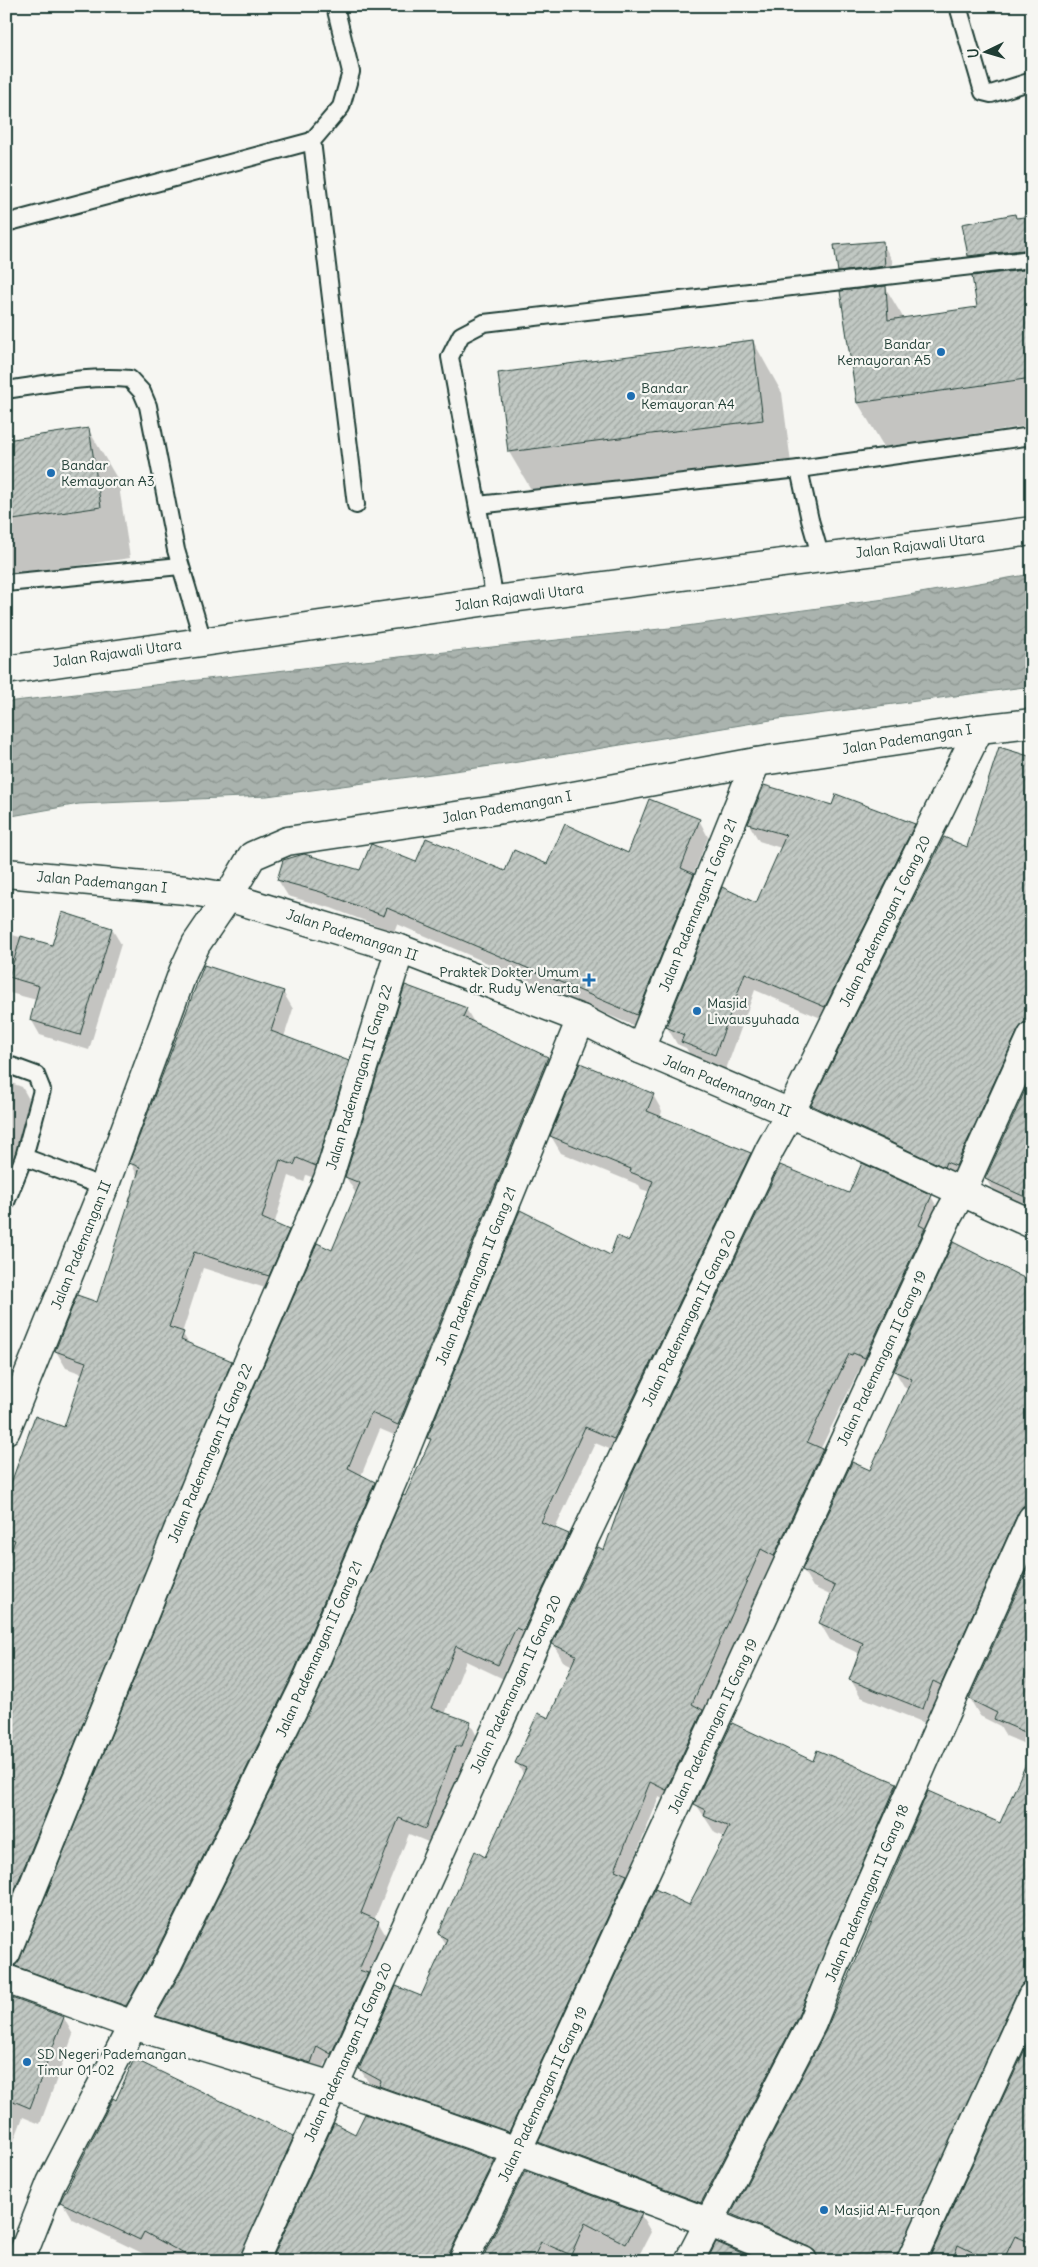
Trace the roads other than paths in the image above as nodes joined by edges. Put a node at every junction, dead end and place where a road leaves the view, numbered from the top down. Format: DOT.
graph roads {
  1 [pos="335,6"];
  2 [pos="958,6"];
  3 [pos="1032,81"];
  4 [pos="312,141"];
  5 [pos="6,223"];
  6 [pos="1032,258"];
  7 [pos="6,390"];
  8 [pos="1032,436"];
  9 [pos="799,469"];
  10 [pos="356,505"];
  11 [pos="478,505"];
  12 [pos="1032,531"];
  13 [pos="821,558"];
  14 [pos="180,566"];
  15 [pos="6,583"];
  16 [pos="495,600"];
  17 [pos="203,641"];
  18 [pos="6,670"];
  19 [pos="1032,724"];
  20 [pos="979,729"];
  21 [pos="756,762"];
  22 [pos="6,873"];
  23 [pos="208,894"];
  24 [pos="400,949"];
  25 [pos="581,1020"];
  26 [pos="1032,1036"];
  27 [pos="640,1049"];
  28 [pos="6,1064"];
  29 [pos="790,1113"];
  30 [pos="24,1156"];
  31 [pos="95,1184"];
  32 [pos="962,1191"];
  33 [pos="6,1202"];
  34 [pos="1032,1224"];
  35 [pos="6,1430"];
  36 [pos="1032,1519"];
  37 [pos="6,1953"];
  38 [pos="6,1979"];
  39 [pos="1032,1996"];
  40 [pos="133,2024"];
  41 [pos="332,2086"];
  42 [pos="517,2151"];
  43 [pos="708,2222"];
  44 [pos="20,2261"];
  45 [pos="254,2261"];
  46 [pos="464,2261"];
  47 [pos="689,2261"];
  48 [pos="803,2261"];
  49 [pos="911,2261"];
  1 -- 4 [label="lane"];
  2 -- 3 [label="lane"];
  4 -- 5 [label="lane"];
  4 -- 10 [label="lane"];
  6 -- 11 [label="lane"];
  7 -- 14 [label="lane"];
  8 -- 9 [label="lane"];
  9 -- 11 [label="lane"];
  9 -- 13 [label="lane"];
  11 -- 16 [label="lane"];
  12 -- 13 [label="street, Jalan Rajawali Utara"];
  13 -- 16 [label="street, Jalan Rajawali Utara"];
  14 -- 15 [label="lane"];
  14 -- 17 [label="lane"];
  16 -- 17 [label="street, Jalan Rajawali Utara"];
  17 -- 18 [label="street, Jalan Rajawali Utara"];
  19 -- 20 [label="street, Jalan Pademangan I"];
  20 -- 21 [label="street, Jalan Pademangan I"];
  20 -- 29 [label="street, Jalan Pademangan I Gang 20"];
  21 -- 23 [label="street, Jalan Pademangan I"];
  21 -- 27 [label="street, Jalan Pademangan I Gang 21"];
  22 -- 23 [label="street, Jalan Pademangan I"];
  23 -- 24 [label="street, Jalan Pademangan II"];
  23 -- 31 [label="street, Jalan Pademangan II"];
  24 -- 25 [label="street, Jalan Pademangan II"];
  24 -- 37 [label="street, Jalan Pademangan II Gang 22"];
  25 -- 27 [label="street, Jalan Pademangan II"];
  25 -- 40 [label="street, Jalan Pademangan II Gang 21"];
  26 -- 32 [label="street, Jalan Pademangan II Gang 19"];
  27 -- 29 [label="street, Jalan Pademangan II"];
  28 -- 30 [label="lane"];
  29 -- 32 [label="street, Jalan Pademangan II"];
  29 -- 41 [label="street, Jalan Pademangan II Gang 20"];
  30 -- 31 [label="lane"];
  30 -- 33 [label="lane"];
  31 -- 35 [label="street, Jalan Pademangan II"];
  32 -- 34 [label="street, Jalan Pademangan II"];
  32 -- 42 [label="street, Jalan Pademangan II Gang 19"];
  36 -- 43 [label="street, Jalan Pademangan II Gang 18"];
  38 -- 40 [label="street"];
  39 -- 49 [label="street"];
  40 -- 41 [label="street"];
  40 -- 44 [label="street, Jalan Pademangan II Gang 21"];
  41 -- 42 [label="street"];
  41 -- 45 [label="street, Jalan Pademangan II Gang 20"];
  42 -- 43 [label="street"];
  42 -- 46 [label="street, Jalan Pademangan II Gang 19"];
  43 -- 47 [label="street, Jalan Pademangan II Gang 18"];
  43 -- 48 [label="street"];
}
